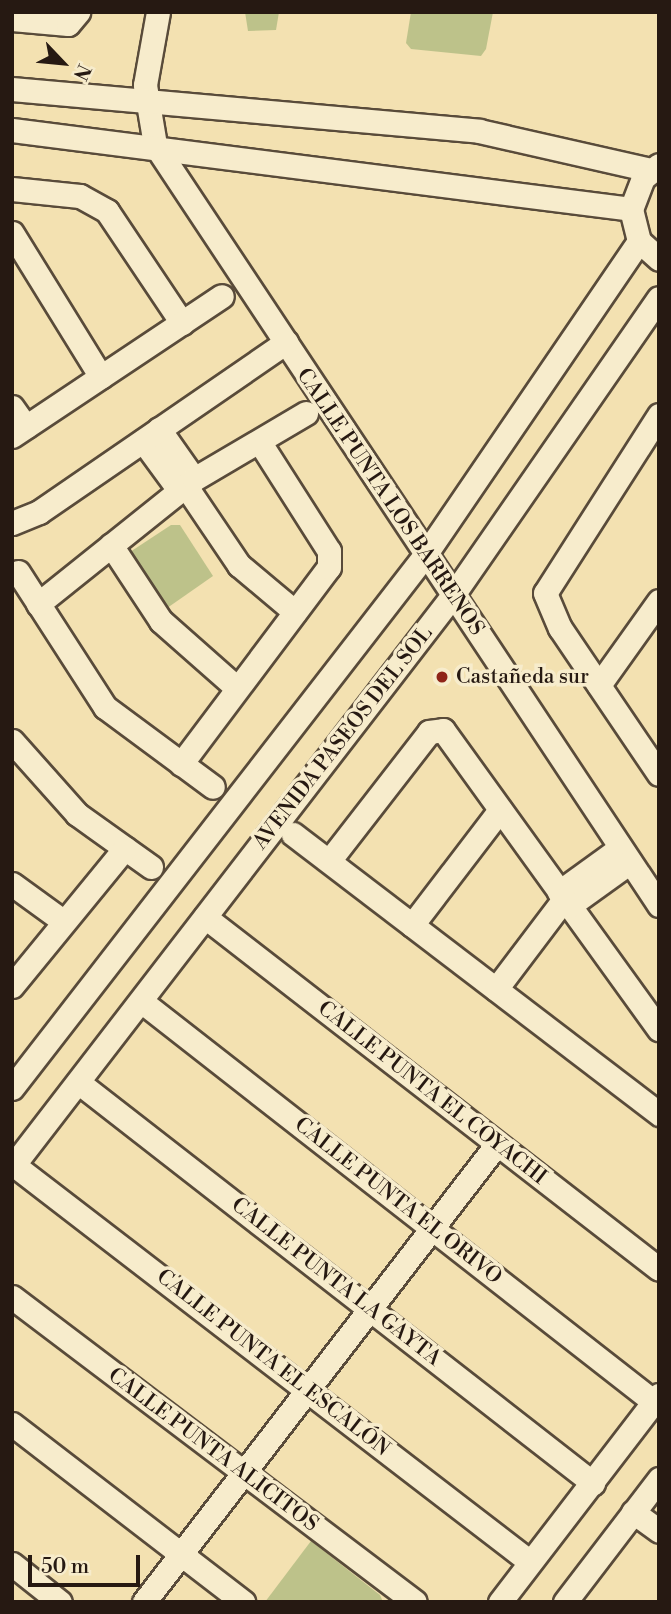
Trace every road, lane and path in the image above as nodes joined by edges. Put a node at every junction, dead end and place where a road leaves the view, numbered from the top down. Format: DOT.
graph roads {
  1 [pos="78,12"];
  2 [pos="158,12"];
  3 [pos="12,19"];
  4 [pos="12,89"];
  5 [pos="149,101"];
  6 [pos="12,130"];
  7 [pos="155,145"];
  8 [pos="655,167"];
  9 [pos="12,189"];
  10 [pos="631,209"];
  11 [pos="12,233"];
  12 [pos="639,241"];
  13 [pos="659,259"];
  14 [pos="222,296"];
  15 [pos="659,298"];
  16 [pos="182,323"];
  17 [pos="286,342"];
  18 [pos="101,377"];
  19 [pos="12,407"];
  20 [pos="306,413"];
  21 [pos="659,415"];
  22 [pos="19,431"];
  23 [pos="151,435"];
  24 [pos="259,441"];
  25 [pos="186,485"];
  26 [pos="39,512"];
  27 [pos="12,523"];
  28 [pos="12,541"];
  29 [pos="111,545"];
  30 [pos="425,555"];
  31 [pos="18,572"];
  32 [pos="453,595"];
  33 [pos="659,601"];
  34 [pos="37,604"];
  35 [pos="295,612"];
  36 [pos="599,685"];
  37 [pos="237,688"];
  38 [pos="12,741"];
  39 [pos="181,764"];
  40 [pos="659,774"];
  41 [pos="213,787"];
  42 [pos="500,810"];
  43 [pos="293,834"];
  44 [pos="125,848"];
  45 [pos="625,855"];
  46 [pos="328,861"];
  47 [pos="152,867"];
  48 [pos="12,884"];
  49 [pos="564,899"];
  50 [pos="659,905"];
  51 [pos="205,917"];
  52 [pos="63,921"];
  53 [pos="412,925"];
  54 [pos="12,986"];
  55 [pos="496,989"];
  56 [pos="141,1001"];
  57 [pos="659,1029"];
  58 [pos="78,1082"];
  59 [pos="12,1088"];
  60 [pos="659,1114"];
  61 [pos="497,1144"];
  62 [pos="13,1166"];
  63 [pos="431,1227"];
  64 [pos="659,1269"];
  65 [pos="12,1297"];
  66 [pos="368,1307"];
  67 [pos="305,1388"];
  68 [pos="656,1398"];
  69 [pos="12,1424"];
  70 [pos="241,1471"];
  71 [pos="659,1479"];
  72 [pos="593,1483"];
  73 [pos="633,1512"];
  74 [pos="659,1531"];
  75 [pos="181,1555"];
  76 [pos="530,1562"];
  77 [pos="12,1564"];
  78 [pos="574,1599"];
  79 [pos="60,1602"];
  80 [pos="144,1602"];
  81 [pos="243,1602"];
  82 [pos="415,1602"];
  83 [pos="500,1602"];
  1 -- 3 [label="street"];
  2 -- 5 [label="street"];
  4 -- 5 [label="street"];
  5 -- 7 [label="street"];
  5 -- 8 [label="street"];
  6 -- 7 [label="street"];
  7 -- 10 [label="street"];
  7 -- 17 [label="street, CALLE PUNTA LOS BARRENOS"];
  8 -- 10 [label="street"];
  9 -- 16 [label="street"];
  10 -- 12 [label="street"];
  11 -- 18 [label="street"];
  12 -- 13 [label="street"];
  12 -- 30 [label="street"];
  14 -- 16 [label="street"];
  15 -- 32 [label="street, AVENIDA PASEOS DEL SOL"];
  16 -- 18 [label="street"];
  17 -- 23 [label="street"];
  17 -- 30 [label="street, CALLE PUNTA LOS BARRENOS"];
  18 -- 22 [label="street"];
  19 -- 22 [label="street"];
  20 -- 24 [label="street"];
  21 -- 36 [label="street"];
  23 -- 25 [label="street"];
  23 -- 26 [label="street"];
  24 -- 25 [label="street"];
  24 -- 35 [label="street"];
  25 -- 29 [label="street"];
  25 -- 35 [label="street"];
  26 -- 27 [label="street"];
  26 -- 28 [label="street"];
  29 -- 34 [label="street"];
  29 -- 37 [label="street"];
  30 -- 32 [label="street, CALLE PUNTA LOS BARRENOS"];
  30 -- 59 [label="street"];
  31 -- 34 [label="street"];
  32 -- 45 [label="street, CALLE PUNTA LOS BARRENOS"];
  32 -- 51 [label="street, AVENIDA PASEOS DEL SOL"];
  33 -- 36 [label="street"];
  34 -- 39 [label="street"];
  35 -- 37 [label="street"];
  36 -- 40 [label="street"];
  37 -- 39 [label="street"];
  38 -- 44 [label="street"];
  39 -- 41 [label="street"];
  42 -- 46 [label="street"];
  42 -- 49 [label="street"];
  42 -- 53 [label="street"];
  43 -- 46 [label="street"];
  44 -- 47 [label="street"];
  44 -- 52 [label="street"];
  45 -- 49 [label="street"];
  45 -- 50 [label="street, CALLE PUNTA LOS BARRENOS"];
  46 -- 53 [label="street"];
  48 -- 52 [label="street"];
  49 -- 55 [label="street"];
  49 -- 57 [label="street"];
  51 -- 56 [label="street, AVENIDA PASEOS DEL SOL"];
  51 -- 61 [label="street, CALLE PUNTA EL COYACHI"];
  52 -- 54 [label="street"];
  53 -- 55 [label="street"];
  55 -- 60 [label="street"];
  56 -- 58 [label="street, AVENIDA PASEOS DEL SOL"];
  56 -- 63 [label="street, CALLE PUNTA EL ORIVO"];
  58 -- 62 [label="street, AVENIDA PASEOS DEL SOL"];
  58 -- 66 [label="street, CALLE PUNTA LA GAYTA"];
  61 -- 63 [label="street"];
  61 -- 64 [label="street, CALLE PUNTA EL COYACHI"];
  62 -- 67 [label="street, CALLE PUNTA EL ESCALÓN"];
  63 -- 66 [label="street"];
  63 -- 68 [label="street, CALLE PUNTA EL ORIVO"];
  65 -- 70 [label="street, CALLE PUNTA ALICITOS"];
  66 -- 67 [label="street"];
  66 -- 72 [label="street, CALLE PUNTA LA GAYTA"];
  67 -- 70 [label="street"];
  67 -- 76 [label="street, CALLE PUNTA EL ESCALÓN"];
  68 -- 72 [label="street"];
  69 -- 75 [label="street"];
  70 -- 75 [label="street"];
  70 -- 82 [label="street, CALLE PUNTA ALICITOS"];
  71 -- 73 [label="street"];
  72 -- 76 [label="street"];
  73 -- 74 [label="street"];
  73 -- 78 [label="street"];
  75 -- 80 [label="street"];
  75 -- 81 [label="street"];
  76 -- 83 [label="street"];
  77 -- 79 [label="street"];
}
